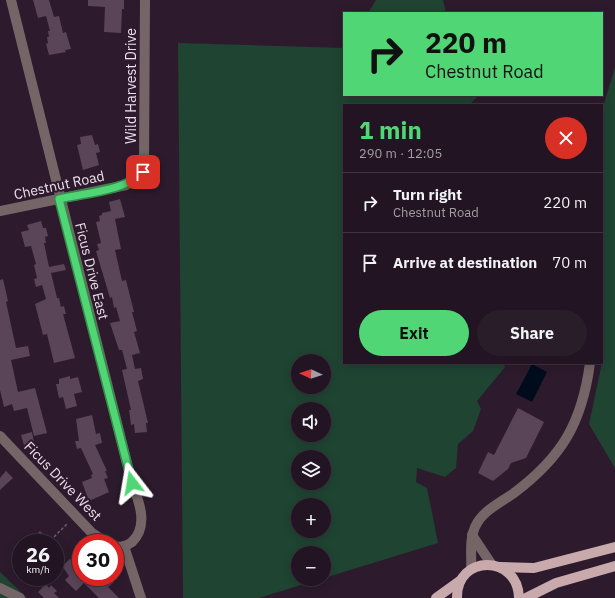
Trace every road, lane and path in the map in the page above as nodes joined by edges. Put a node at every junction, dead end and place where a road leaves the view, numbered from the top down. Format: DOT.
graph roads {
  1 [pos="11,0"];
  2 [pos="145,0"];
  3 [pos="143,172"];
  4 [pos="59,199"];
  5 [pos="0,211"];
  6 [pos="590,364"];
  7 [pos="0,436"];
  8 [pos="75,516"];
  9 [pos="57,534"];
  10 [pos="95,534"];
  11 [pos="472,535"];
  12 [pos="124,544"];
  13 [pos="615,546"];
  14 [pos="124,551"];
  15 [pos="496,566"];
  16 [pos="615,566"];
  17 [pos="471,569"];
  18 [pos="461,580"];
  19 [pos="0,588"];
  20 [pos="20,598"];
  21 [pos="141,598"];
  22 [pos="436,598"];
  23 [pos="457,598"];
  24 [pos="519,598"];
  25 [pos="526,598"];
  1 -- 4 [label="street, Ficus Drive East"];
  2 -- 3 [label="street, Wild Harvest Drive"];
  3 -- 4 [label="street, Chestnut Road"];
  4 -- 5 [label="street, Chestnut Road"];
  4 -- 12 [label="street, Ficus Drive East"];
  6 -- 11 [label="street"];
  7 -- 8 [label="street, Ficus Drive West"];
  8 -- 9 [label="path"];
  8 -- 10 [label="street, Ficus Drive West"];
  11 -- 15 [label="street"];
  11 -- 17 [label="street"];
  13 -- 15 [label="main road"];
  14 -- 21 [label="street"];
  15 -- 17 [label="main road"];
  15 -- 24 [label="main road"];
  16 -- 25 [label="main road"];
  17 -- 18 [label="main road"];
  18 -- 22 [label="main road"];
  18 -- 23 [label="main road"];
  19 -- 20 [label="street"];
}
